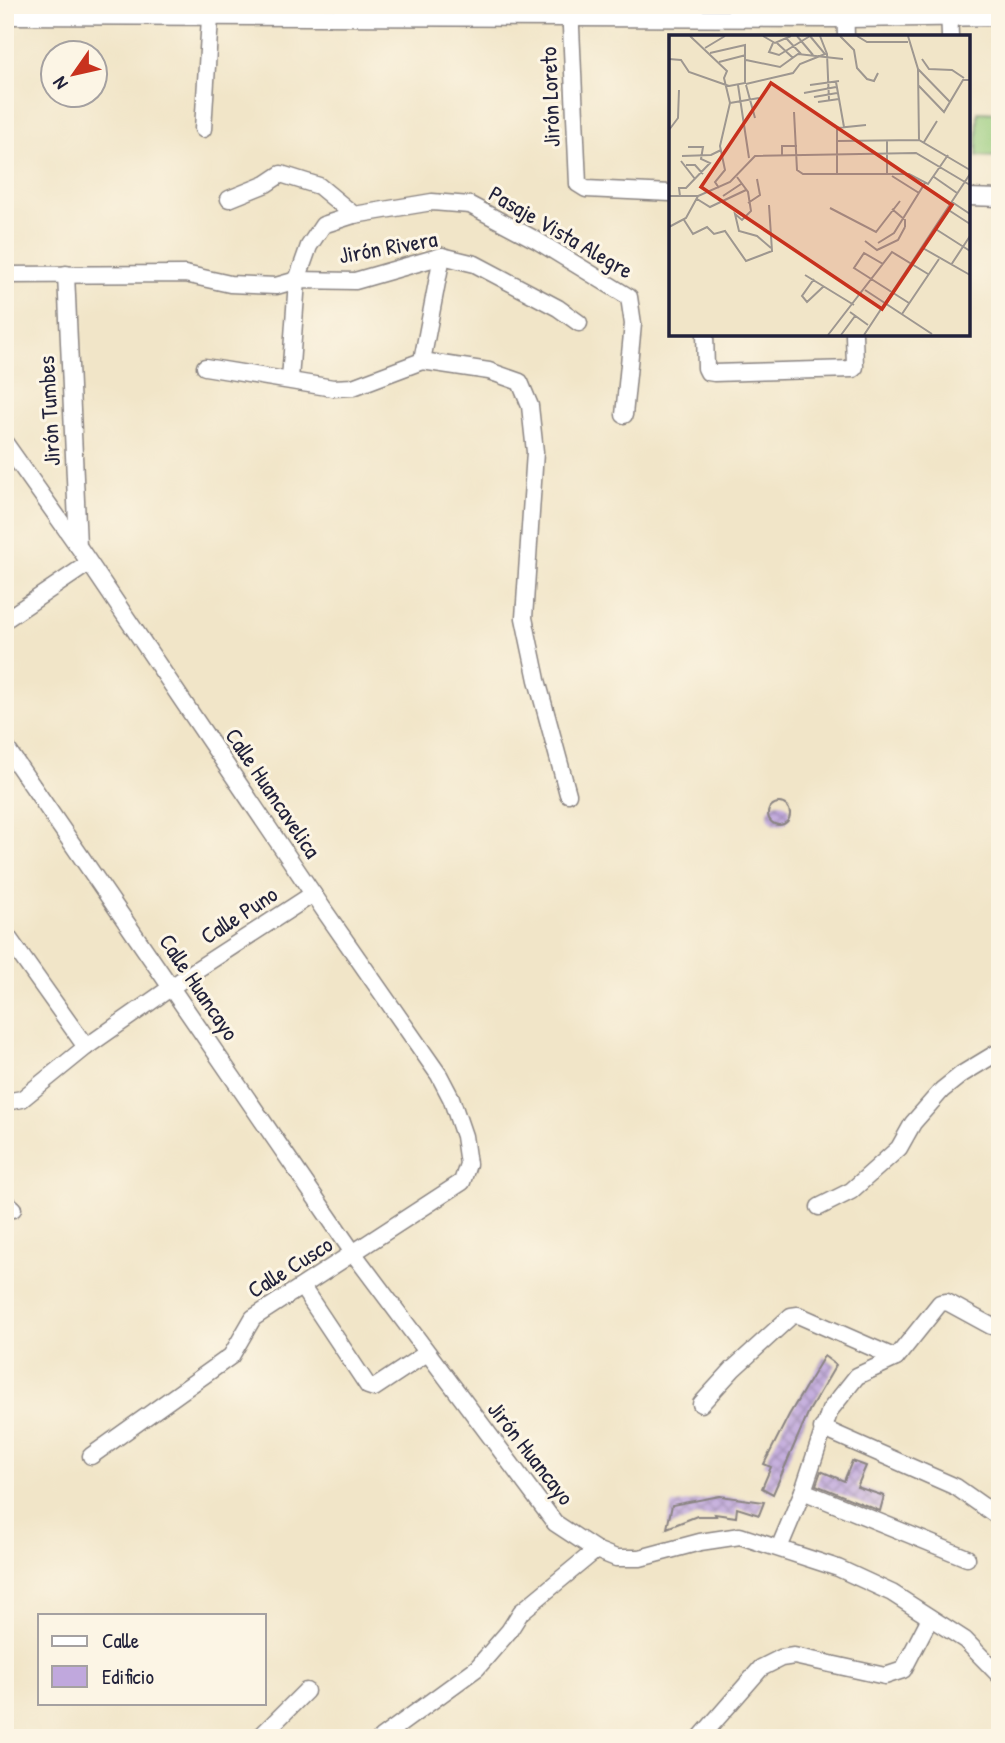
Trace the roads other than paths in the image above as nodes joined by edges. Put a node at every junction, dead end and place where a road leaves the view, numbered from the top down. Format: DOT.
graph roads {
  1 [pos="46,10"];
  2 [pos="950,11"];
  3 [pos="235,12"];
  4 [pos="414,12"];
  5 [pos="570,12"];
  6 [pos="845,12"];
  7 [pos="5,16"];
  8 [pos="1000,16"];
  9 [pos="210,18"];
  10 [pos="846,35"];
  11 [pos="950,35"];
  12 [pos="203,129"];
  13 [pos="669,193"];
  14 [pos="970,197"];
  15 [pos="1000,198"];
  16 [pos="229,199"];
  17 [pos="354,215"];
  18 [pos="442,256"];
  19 [pos="66,274"];
  20 [pos="5,275"];
  21 [pos="297,280"];
  22 [pos="579,323"];
  23 [pos="705,336"];
  24 [pos="854,336"];
  25 [pos="422,362"];
  26 [pos="205,367"];
  27 [pos="290,380"];
  28 [pos="624,415"];
  29 [pos="5,443"];
  30 [pos="78,546"];
  31 [pos="89,563"];
  32 [pos="5,620"];
  33 [pos="5,746"];
  34 [pos="568,794"];
  35 [pos="313,894"];
  36 [pos="5,933"];
  37 [pos="171,986"];
  38 [pos="86,1047"];
  39 [pos="1000,1051"];
  40 [pos="5,1102"];
  41 [pos="462,1182"];
  42 [pos="819,1208"];
  43 [pos="354,1254"];
  44 [pos="302,1287"];
  45 [pos="1000,1325"];
  46 [pos="427,1353"];
  47 [pos="896,1358"];
  48 [pos="701,1404"];
  49 [pos="822,1427"];
  50 [pos="91,1456"];
  51 [pos="803,1491"];
  52 [pos="1000,1518"];
  53 [pos="779,1548"];
  54 [pos="596,1550"];
  55 [pos="967,1558"];
  56 [pos="930,1618"];
  57 [pos="1000,1676"];
  58 [pos="306,1691"];
  59 [pos="259,1738"];
  60 [pos="381,1738"];
  61 [pos="700,1738"];
  1 -- 7 [label="street"];
  1 -- 9 [label="street"];
  2 -- 6 [label="street"];
  2 -- 8 [label="street"];
  2 -- 11 [label="street"];
  3 -- 4 [label="street"];
  3 -- 9 [label="street"];
  4 -- 5 [label="street"];
  5 -- 6 [label="street"];
  5 -- 13 [label="street, Jirón Loreto"];
  6 -- 10 [label="street"];
  9 -- 12 [label="street"];
  14 -- 15 [label="street"];
  16 -- 17 [label="street"];
  17 -- 21 [label="street"];
  17 -- 28 [label="street, Pasaje Vista Alegre"];
  18 -- 21 [label="street, Jirón Rivera"];
  18 -- 22 [label="street, Jirón Rivera"];
  18 -- 25 [label="street"];
  19 -- 20 [label="street, Jirón Rivera"];
  19 -- 21 [label="street, Jirón Rivera"];
  19 -- 30 [label="street, Jirón Tumbes"];
  21 -- 27 [label="street"];
  23 -- 24 [label="street"];
  25 -- 27 [label="street"];
  25 -- 34 [label="street"];
  26 -- 27 [label="street"];
  29 -- 30 [label="street, Calle Huancavelica"];
  30 -- 31 [label="street, Calle Huancavelica"];
  31 -- 32 [label="street"];
  31 -- 35 [label="street, Calle Huancavelica"];
  33 -- 37 [label="street, Calle Huancayo"];
  35 -- 37 [label="street, Calle Puno"];
  35 -- 41 [label="street, Calle Huancavelica"];
  36 -- 38 [label="street"];
  37 -- 38 [label="street, Calle Puno"];
  37 -- 43 [label="street, Calle Huancayo"];
  38 -- 40 [label="street, Calle Puno"];
  39 -- 42 [label="street"];
  41 -- 43 [label="street, Calle Cusco"];
  43 -- 44 [label="street, Calle Cusco"];
  43 -- 46 [label="street, Jirón Huancayo"];
  44 -- 46 [label="street"];
  44 -- 50 [label="street, Calle Cusco"];
  45 -- 47 [label="street"];
  46 -- 54 [label="street, Jirón Huancayo"];
  47 -- 48 [label="street"];
  47 -- 49 [label="street"];
  49 -- 51 [label="street"];
  49 -- 52 [label="street"];
  51 -- 53 [label="street"];
  51 -- 55 [label="street"];
  53 -- 54 [label="street, Jirón Huancayo"];
  53 -- 56 [label="street, Jirón Huancayo"];
  54 -- 60 [label="street"];
  56 -- 57 [label="street, Jirón Huancayo"];
  56 -- 61 [label="street"];
  58 -- 59 [label="street"];
}
